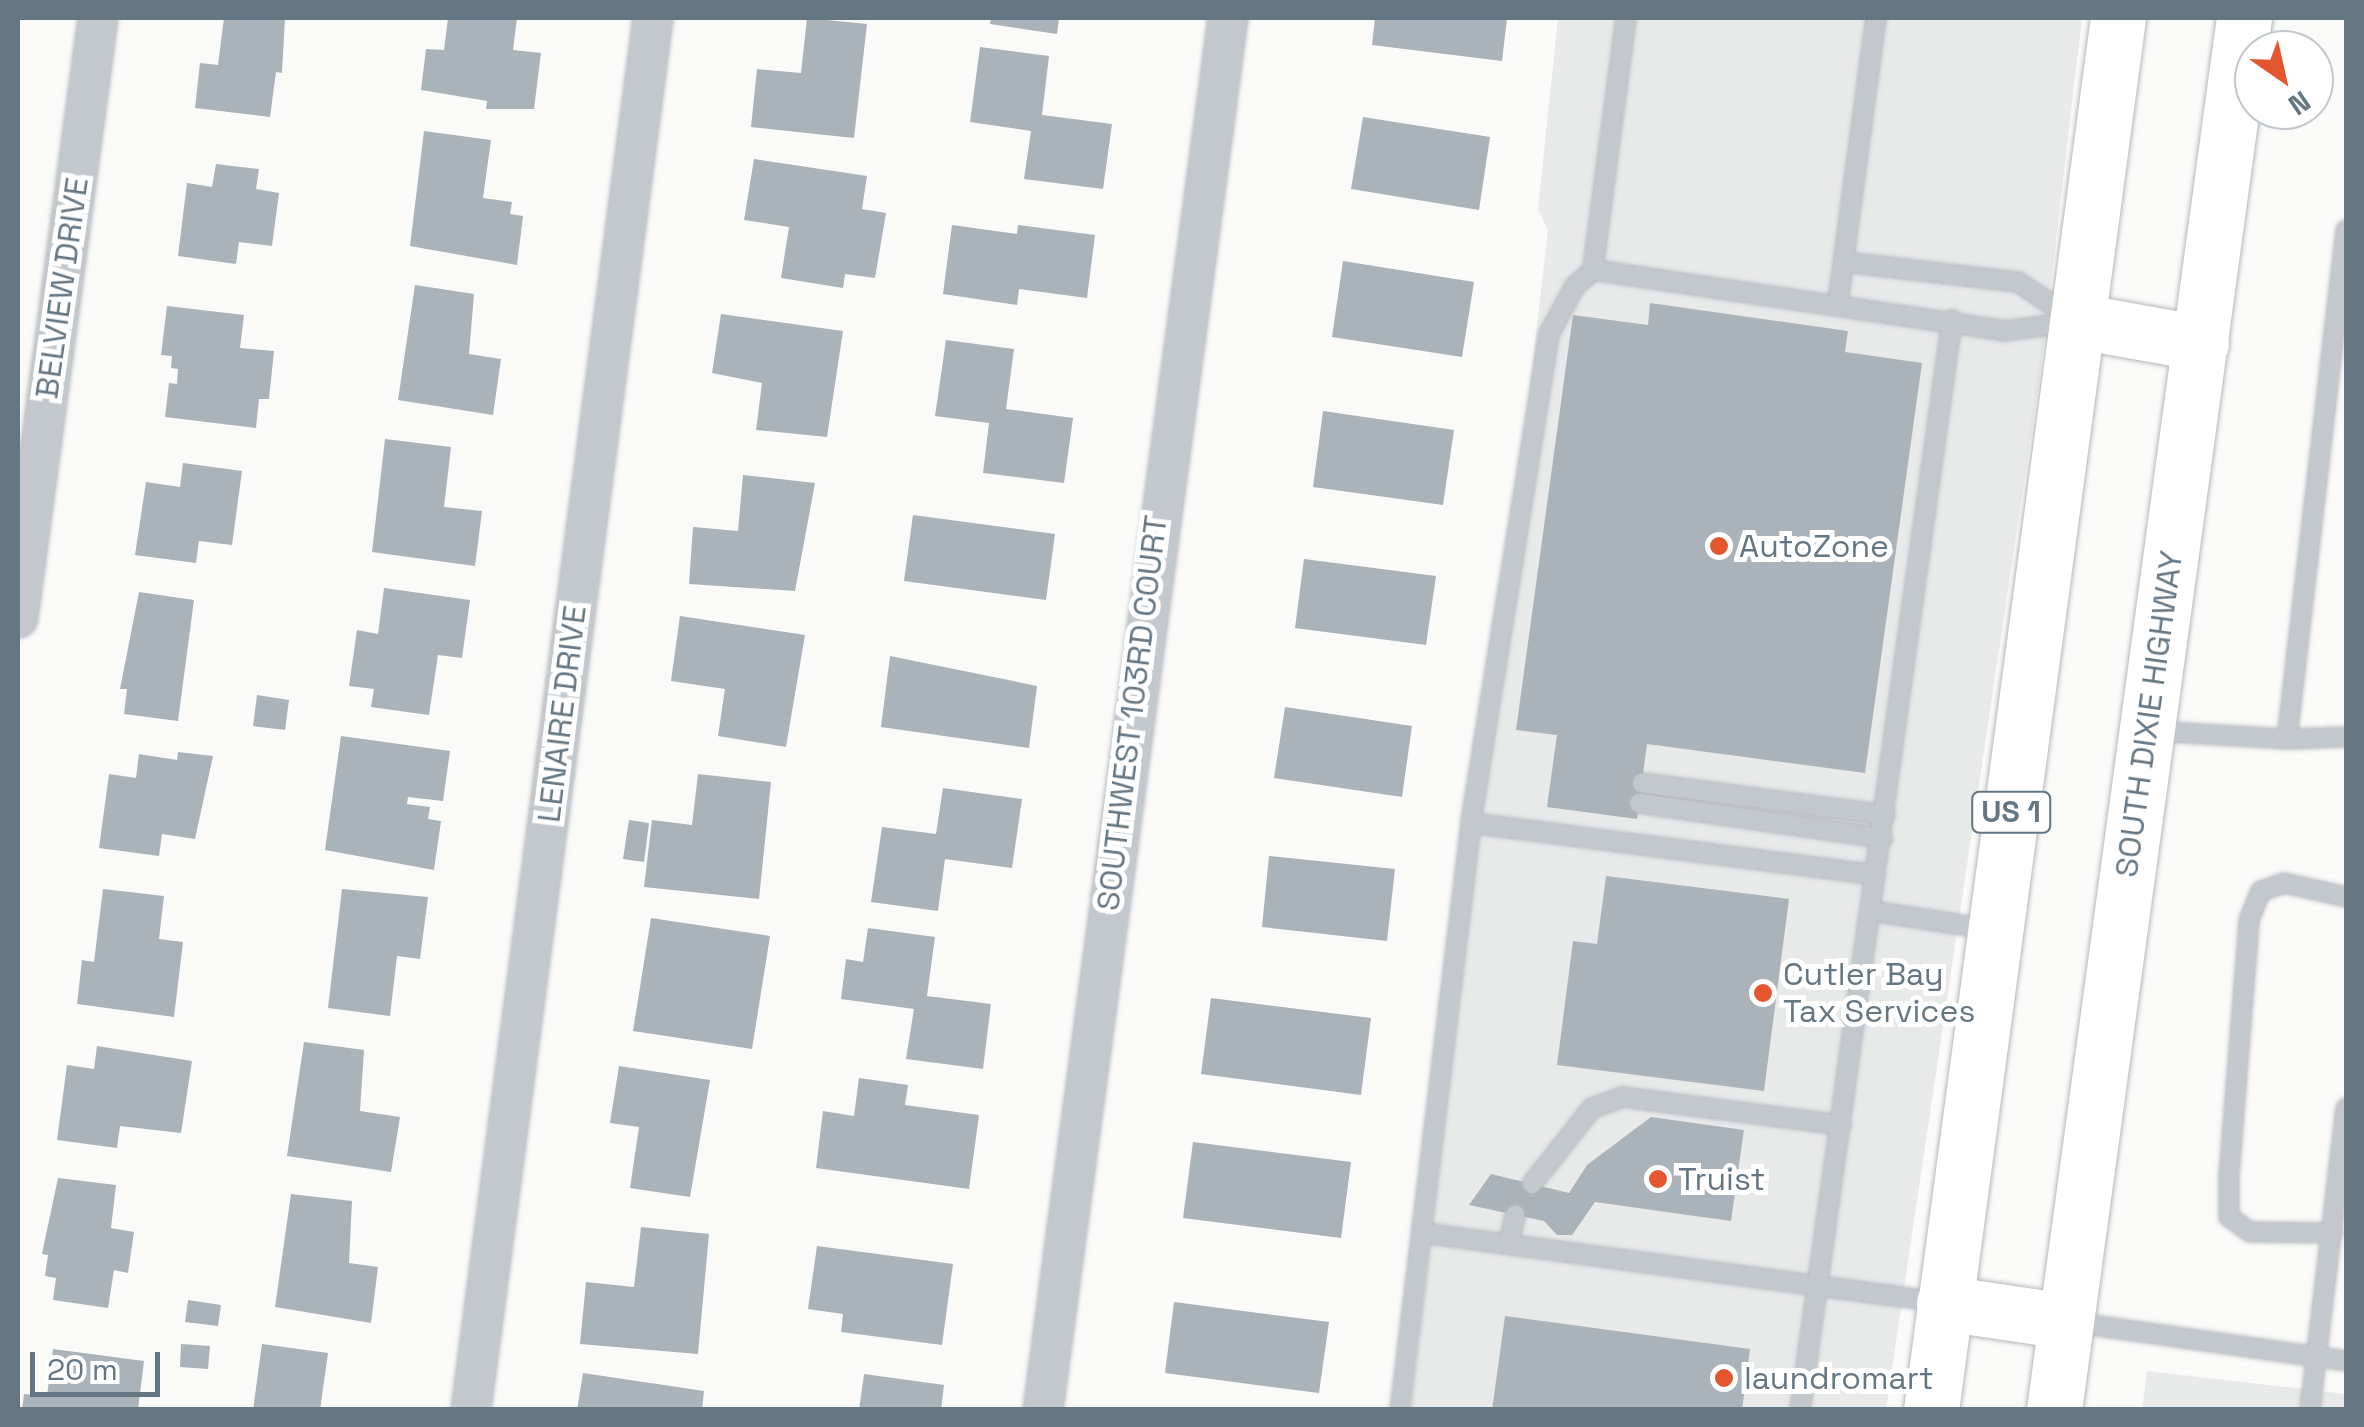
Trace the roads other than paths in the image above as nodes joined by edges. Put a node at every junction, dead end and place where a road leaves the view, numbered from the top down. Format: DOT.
graph roads {
  1 [pos="98,18"];
  2 [pos="653,18"];
  3 [pos="1228,18"];
  4 [pos="1626,18"];
  5 [pos="1876,18"];
  6 [pos="2118,18"];
  7 [pos="2244,18"];
  8 [pos="2346,230"];
  9 [pos="1844,262"];
  10 [pos="1592,270"];
  11 [pos="1838,302"];
  12 [pos="1952,320"];
  13 [pos="2078,321"];
  14 [pos="2201,343"];
  15 [pos="18,618"];
  16 [pos="2147,731"];
  17 [pos="2346,737"];
  18 [pos="2287,739"];
  19 [pos="1642,783"];
  20 [pos="1639,804"];
  21 [pos="1885,814"];
  22 [pos="1471,823"];
  23 [pos="1882,838"];
  24 [pos="1876,875"];
  25 [pos="2346,897"];
  26 [pos="1872,911"];
  27 [pos="1995,930"];
  28 [pos="2346,1108"];
  29 [pos="1841,1124"];
  30 [pos="1532,1184"];
  31 [pos="1515,1215"];
  32 [pos="2332,1233"];
  33 [pos="1424,1234"];
  34 [pos="1509,1244"];
  35 [pos="1818,1286"];
  36 [pos="1944,1303"];
  37 [pos="2066,1322"];
  38 [pos="2319,1357"];
  39 [pos="2346,1360"];
  40 [pos="471,1410"];
  41 [pos="1042,1410"];
  42 [pos="1400,1410"];
  43 [pos="1800,1410"];
  44 [pos="1930,1410"];
  45 [pos="2054,1410"];
  46 [pos="2310,1410"];
  1 -- 15 [label="street, BELVIEW DRIVE"];
  2 -- 40 [label="street, LENAIRE DRIVE"];
  3 -- 41 [label="street, SOUTHWEST 103RD COURT"];
  4 -- 10 [label="lane"];
  5 -- 9 [label="lane"];
  6 -- 13 [label="highway, US 1"];
  7 -- 14 [label="highway, SOUTH DIXIE HIGHWAY"];
  8 -- 18 [label="lane"];
  9 -- 11 [label="lane"];
  9 -- 13 [label="lane"];
  10 -- 11 [label="lane"];
  10 -- 22 [label="lane"];
  11 -- 12 [label="lane"];
  12 -- 13 [label="lane"];
  12 -- 21 [label="lane"];
  13 -- 14 [label="highway"];
  13 -- 27 [label="highway, US 1"];
  14 -- 16 [label="highway, SOUTH DIXIE HIGHWAY"];
  16 -- 18 [label="lane"];
  16 -- 37 [label="highway, SOUTH DIXIE HIGHWAY"];
  17 -- 18 [label="lane"];
  19 -- 21 [label="lane"];
  20 -- 23 [label="lane"];
  21 -- 23 [label="lane"];
  22 -- 24 [label="lane"];
  22 -- 33 [label="lane"];
  23 -- 24 [label="lane"];
  24 -- 26 [label="lane"];
  25 -- 32 [label="lane"];
  26 -- 27 [label="lane"];
  26 -- 29 [label="lane"];
  27 -- 36 [label="highway, US 1"];
  28 -- 32 [label="lane"];
  29 -- 30 [label="lane"];
  29 -- 35 [label="lane"];
  31 -- 34 [label="lane"];
  32 -- 38 [label="lane"];
  33 -- 34 [label="lane"];
  33 -- 42 [label="lane"];
  34 -- 35 [label="lane"];
  35 -- 36 [label="lane"];
  35 -- 43 [label="lane"];
  36 -- 37 [label="highway"];
  36 -- 44 [label="highway, US 1"];
  37 -- 38 [label="lane"];
  37 -- 45 [label="highway, SOUTH DIXIE HIGHWAY"];
  38 -- 39 [label="lane"];
  38 -- 46 [label="lane"];
}
